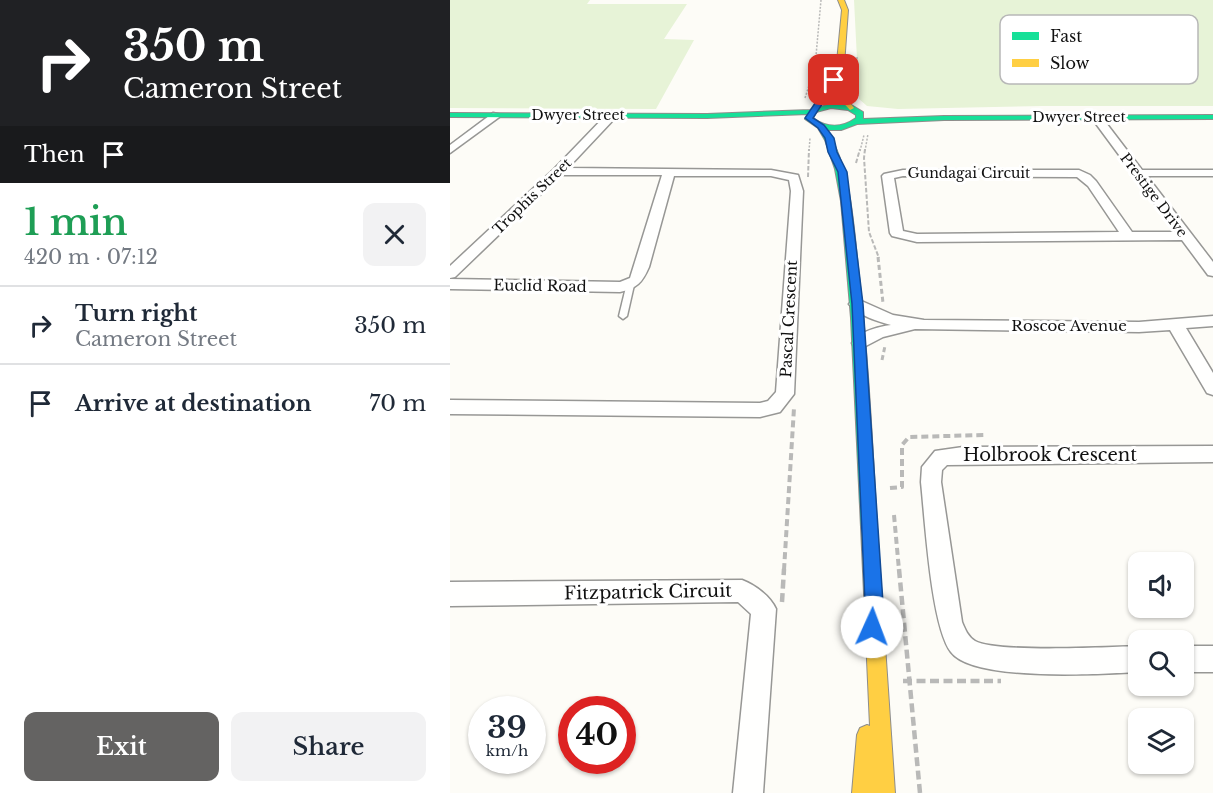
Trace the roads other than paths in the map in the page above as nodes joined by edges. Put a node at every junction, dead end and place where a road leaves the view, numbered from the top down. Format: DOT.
graph roads {
  1 [pos="845,3"];
  2 [pos="843,65"];
  3 [pos="851,109"];
  4 [pos="450,115"];
  5 [pos="497,115"];
  6 [pos="813,115"];
  7 [pos="612,116"];
  8 [pos="706,116"];
  9 [pos="1096,117"];
  10 [pos="1213,117"];
  11 [pos="944,118"];
  12 [pos="857,123"];
  13 [pos="450,150"];
  14 [pos="558,171"];
  15 [pos="669,172"];
  16 [pos="1138,173"];
  17 [pos="1213,173"];
  18 [pos="847,224"];
  19 [pos="1128,236"];
  20 [pos="1186,236"];
  21 [pos="1213,272"];
  22 [pos="450,274"];
  23 [pos="450,284"];
  24 [pos="630,285"];
  25 [pos="857,304"];
  26 [pos="623,316"];
  27 [pos="1213,321"];
  28 [pos="884,325"];
  29 [pos="1176,326"];
  30 [pos="860,343"];
  31 [pos="1213,388"];
  32 [pos="450,407"];
  33 [pos="1213,454"];
  34 [pos="450,594"];
  35 [pos="874,603"];
  36 [pos="1128,659"];
  37 [pos="1194,659"];
  38 [pos="1213,659"];
  39 [pos="748,793"];
  40 [pos="863,793"];
  41 [pos="884,793"];
  1 -- 2 [label="street"];
  2 -- 3 [label="street"];
  2 -- 6 [label="street"];
  3 -- 6 [label="street, Dwyer Street"];
  3 -- 11 [label="street, Dwyer Street"];
  3 -- 12 [label="street"];
  4 -- 5 [label="street, Dwyer Street"];
  5 -- 7 [label="street, Dwyer Street"];
  5 -- 13 [label="street"];
  6 -- 8 [label="street, Dwyer Street"];
  6 -- 8 [label="street, Dwyer Street"];
  6 -- 12 [label="street, Dwyer Street"];
  6 -- 18 [label="street"];
  7 -- 8 [label="street, Dwyer Street"];
  7 -- 14 [label="street, Trophis Street"];
  9 -- 10 [label="street, Dwyer Street"];
  9 -- 11 [label="street, Dwyer Street"];
  9 -- 16 [label="street, Prestige Drive"];
  11 -- 12 [label="street, Dwyer Street"];
  12 -- 18 [label="street"];
  14 -- 15 [label="street, Pascal Crescent"];
  14 -- 22 [label="street, Trophis Street"];
  15 -- 24 [label="street"];
  15 -- 32 [label="street, Pascal Crescent"];
  16 -- 17 [label="street"];
  16 -- 20 [label="street, Prestige Drive"];
  18 -- 25 [label="street"];
  19 -- 19 [label="street, Gundagai Circuit"];
  19 -- 20 [label="street, Gundagai Circuit"];
  20 -- 21 [label="street, Prestige Drive"];
  23 -- 24 [label="street, Euclid Road"];
  24 -- 26 [label="lane"];
  25 -- 28 [label="street"];
  25 -- 30 [label="street"];
  27 -- 29 [label="street, Roscoe Avenue"];
  28 -- 29 [label="street, Roscoe Avenue"];
  28 -- 30 [label="street, Roscoe Avenue"];
  29 -- 31 [label="street"];
  30 -- 35 [label="street"];
  33 -- 36 [label="street, Holbrook Crescent"];
  34 -- 39 [label="street, Fitzpatrick Circuit"];
  35 -- 40 [label="street"];
  35 -- 41 [label="street"];
  37 -- 38 [label="street"];
}
